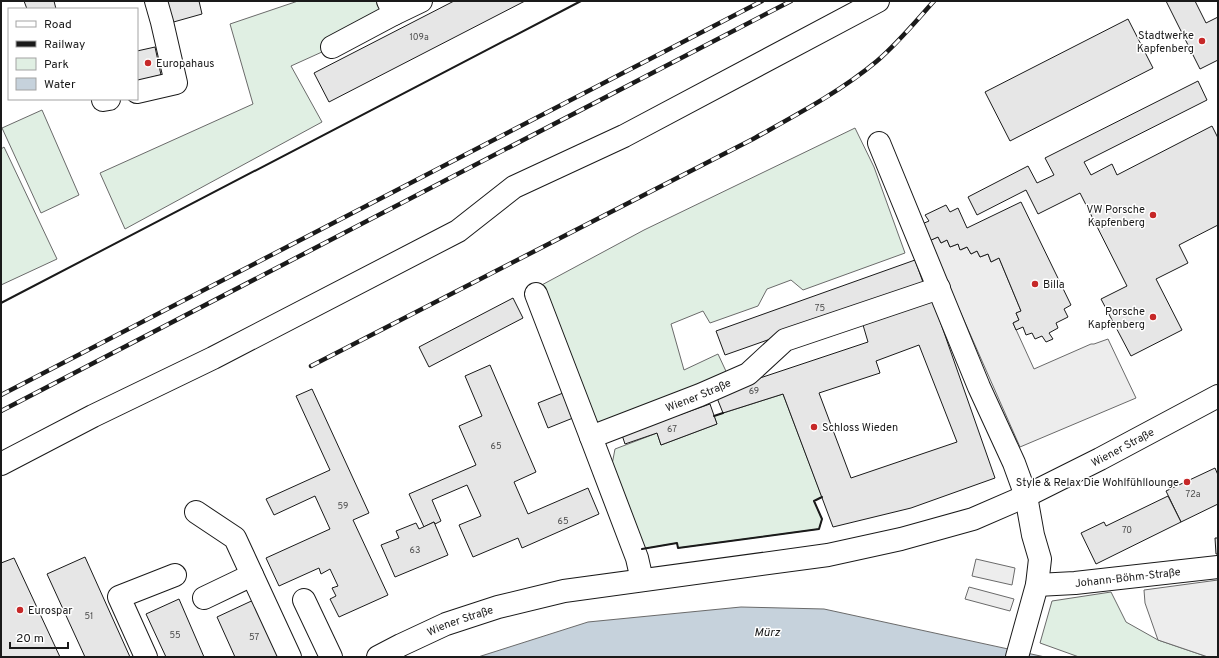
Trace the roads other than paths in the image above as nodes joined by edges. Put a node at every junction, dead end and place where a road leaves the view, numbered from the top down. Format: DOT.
graph roads {
  1 [pos="156,1"];
  2 [pos="421,1"];
  3 [pos="878,1"];
  4 [pos="391,7"];
  5 [pos="332,47"];
  6 [pos="138,92"];
  7 [pos="879,143"];
  8 [pos="939,288"];
  9 [pos="536,294"];
  10 [pos="1218,396"];
  11 [pos="590,437"];
  12 [pos="1,464"];
  13 [pos="1026,496"];
  14 [pos="196,512"];
  15 [pos="1218,567"];
  16 [pos="175,575"];
  17 [pos="252,575"];
  18 [pos="642,580"];
  19 [pos="1037,585"];
  20 [pos="204,598"];
  21 [pos="304,600"];
  22 [pos="146,657"];
  23 [pos="290,657"];
  24 [pos="331,657"];
  25 [pos="378,657"];
  26 [pos="1017,657"];
  1 -- 6 [label="main road"];
  2 -- 4 [label="main road"];
  3 -- 12 [label="main road"];
  4 -- 5 [label="main road"];
  7 -- 8 [label="main road"];
  8 -- 11 [label="main road, Wiener Straße"];
  8 -- 13 [label="main road"];
  9 -- 11 [label="main road"];
  10 -- 13 [label="main road, Wiener Straße"];
  11 -- 18 [label="main road"];
  13 -- 18 [label="main road, Wiener Straße"];
  13 -- 19 [label="main road"];
  14 -- 17 [label="main road"];
  15 -- 19 [label="main road, Johann-Böhm-Straße"];
  16 -- 22 [label="main road"];
  17 -- 20 [label="main road"];
  17 -- 23 [label="main road"];
  18 -- 25 [label="main road, Wiener Straße"];
  19 -- 26 [label="main road"];
  21 -- 24 [label="main road"];
}
